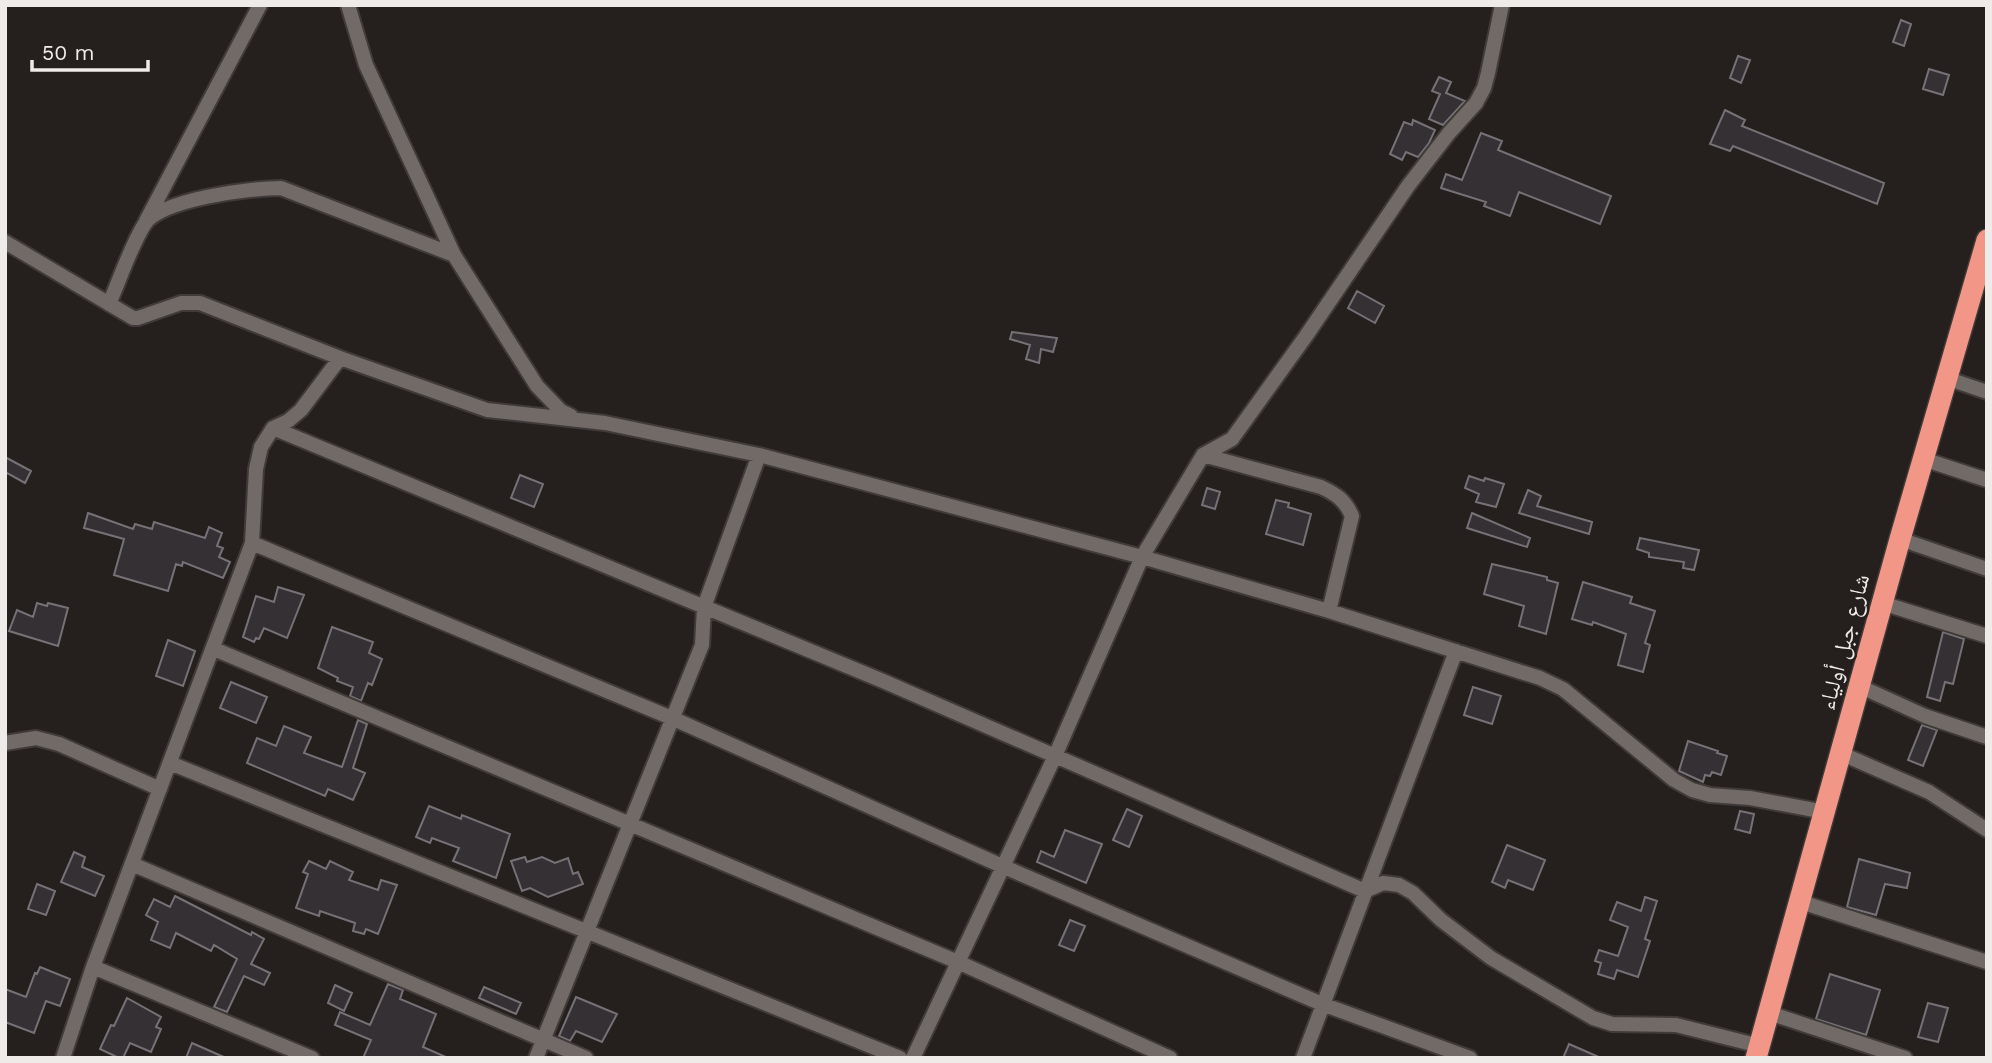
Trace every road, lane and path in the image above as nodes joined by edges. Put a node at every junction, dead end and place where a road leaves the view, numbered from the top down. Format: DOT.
graph roads {
  1 [pos="260,5"];
  2 [pos="348,5"];
  3 [pos="1502,5"];
  4 [pos="145,223"];
  5 [pos="1987,240"];
  6 [pos="5,242"];
  7 [pos="454,255"];
  8 [pos="109,304"];
  9 [pos="341,358"];
  10 [pos="1946,378"];
  11 [pos="1987,392"];
  12 [pos="575,419"];
  13 [pos="273,428"];
  14 [pos="1203,455"];
  15 [pos="759,456"];
  16 [pos="1923,459"];
  17 [pos="1987,480"];
  18 [pos="1900,539"];
  19 [pos="252,544"];
  20 [pos="1142,556"];
  21 [pos="1987,569"];
  22 [pos="1882,603"];
  23 [pos="704,607"];
  24 [pos="1329,611"];
  25 [pos="1987,636"];
  26 [pos="214,649"];
  27 [pos="1456,651"];
  28 [pos="1859,686"];
  29 [pos="674,719"];
  30 [pos="1987,737"];
  31 [pos="5,743"];
  32 [pos="1840,753"];
  33 [pos="1055,756"];
  34 [pos="170,763"];
  35 [pos="160,789"];
  36 [pos="1825,812"];
  37 [pos="630,824"];
  38 [pos="1987,830"];
  39 [pos="132,864"];
  40 [pos="1002,866"];
  41 [pos="1366,891"];
  42 [pos="1801,902"];
  43 [pos="587,931"];
  44 [pos="958,962"];
  45 [pos="1987,962"];
  46 [pos="93,967"];
  47 [pos="1322,1003"];
  48 [pos="1769,1013"];
  49 [pos="543,1040"];
  50 [pos="1758,1052"];
  51 [pos="63,1058"];
  52 [pos="312,1058"];
  53 [pos="536,1058"];
  54 [pos="586,1058"];
  55 [pos="900,1058"];
  56 [pos="914,1058"];
  57 [pos="1170,1058"];
  58 [pos="1303,1058"];
  59 [pos="1470,1058"];
  60 [pos="1905,1058"];
  1 -- 4 [label="street"];
  2 -- 7 [label="street"];
  3 -- 14 [label="street"];
  4 -- 7 [label="street"];
  4 -- 8 [label="street"];
  5 -- 10 [label="highway, شارع جبل أولياء"];
  6 -- 8 [label="street"];
  7 -- 12 [label="street"];
  8 -- 9 [label="street"];
  9 -- 12 [label="street"];
  9 -- 13 [label="street"];
  10 -- 11 [label="street"];
  10 -- 16 [label="highway, شارع جبل أولياء"];
  12 -- 15 [label="street"];
  13 -- 19 [label="street"];
  13 -- 23 [label="street"];
  14 -- 20 [label="street"];
  14 -- 24 [label="street"];
  15 -- 20 [label="street"];
  15 -- 23 [label="street"];
  16 -- 17 [label="street"];
  16 -- 18 [label="highway, شارع جبل أولياء"];
  18 -- 21 [label="street"];
  18 -- 22 [label="highway, شارع جبل أولياء"];
  19 -- 26 [label="street"];
  19 -- 29 [label="street"];
  20 -- 24 [label="street"];
  20 -- 33 [label="street"];
  22 -- 25 [label="street"];
  22 -- 28 [label="highway, شارع جبل أولياء"];
  23 -- 29 [label="street"];
  23 -- 33 [label="street"];
  24 -- 27 [label="street"];
  26 -- 34 [label="street"];
  26 -- 37 [label="street"];
  27 -- 36 [label="street"];
  27 -- 41 [label="street"];
  28 -- 30 [label="street"];
  28 -- 32 [label="highway, شارع جبل أولياء"];
  29 -- 37 [label="street"];
  29 -- 40 [label="street"];
  31 -- 35 [label="street"];
  32 -- 36 [label="highway, شارع جبل أولياء"];
  32 -- 38 [label="street"];
  33 -- 40 [label="street"];
  33 -- 41 [label="street"];
  34 -- 35 [label="street"];
  34 -- 43 [label="street"];
  35 -- 39 [label="street"];
  36 -- 42 [label="highway, شارع جبل أولياء"];
  37 -- 43 [label="street"];
  37 -- 44 [label="street"];
  39 -- 46 [label="street"];
  39 -- 49 [label="street"];
  40 -- 44 [label="street"];
  40 -- 47 [label="street"];
  41 -- 47 [label="street"];
  41 -- 50 [label="street"];
  42 -- 45 [label="street"];
  42 -- 48 [label="highway, شارع جبل أولياء"];
  43 -- 49 [label="street"];
  43 -- 55 [label="street"];
  44 -- 56 [label="street"];
  44 -- 57 [label="street"];
  46 -- 51 [label="street"];
  46 -- 52 [label="street"];
  47 -- 58 [label="street"];
  47 -- 59 [label="street"];
  48 -- 50 [label="highway, شارع جبل أولياء"];
  48 -- 60 [label="street"];
  49 -- 53 [label="street"];
  49 -- 54 [label="street"];
}
